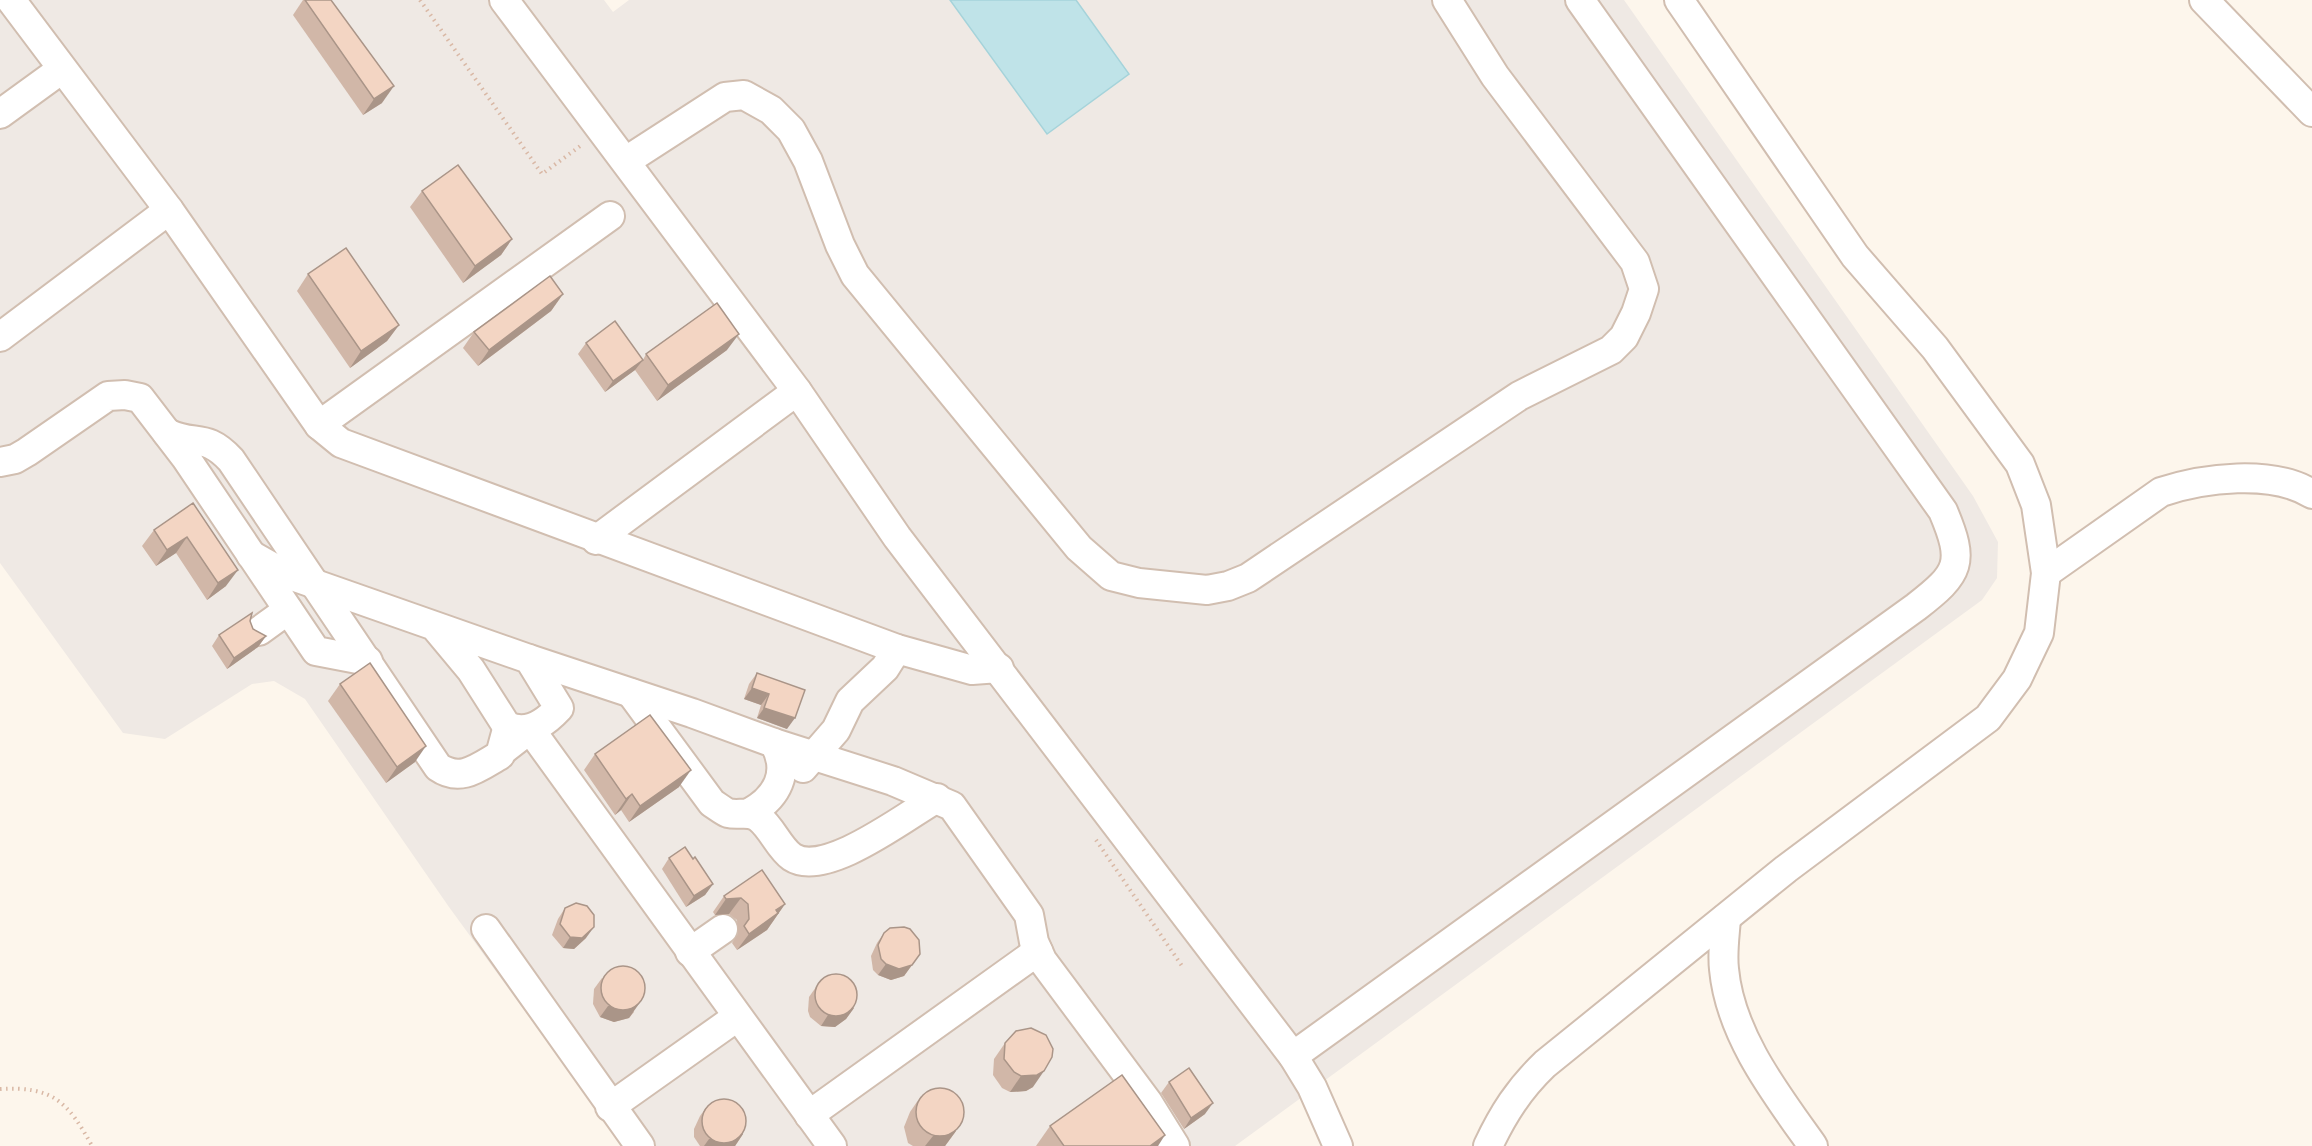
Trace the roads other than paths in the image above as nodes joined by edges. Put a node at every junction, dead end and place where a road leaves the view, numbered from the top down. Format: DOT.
graph roads {
  1 [pos="11,0"];
  2 [pos="504,0"];
  3 [pos="1447,0"];
  4 [pos="1580,0"];
  5 [pos="1679,0"];
  6 [pos="2204,0"];
  7 [pos="62,69"];
  8 [pos="2312,112"];
  9 [pos="0,114"];
  10 [pos="626,161"];
  11 [pos="169,210"];
  12 [pos="610,216"];
  13 [pos="0,337"];
  14 [pos="797,392"];
  15 [pos="320,425"];
  16 [pos="167,433"];
  17 [pos="0,462"];
  18 [pos="2312,494"];
  19 [pos="597,540"];
  20 [pos="249,563"];
  21 [pos="2046,573"];
  22 [pos="317,585"];
  23 [pos="288,610"];
  24 [pos="436,628"];
  25 [pos="259,631"];
  26 [pos="497,648"];
  27 [pos="897,650"];
  28 [pos="529,659"];
  29 [pos="368,661"];
  30 [pos="999,668"];
  31 [pos="471,670"];
  32 [pos="631,693"];
  33 [pos="513,735"];
  34 [pos="774,743"];
  35 [pos="816,756"];
  36 [pos="888,779"];
  37 [pos="775,793"];
  38 [pos="937,798"];
  39 [pos="749,813"];
  40 [pos="898,821"];
  41 [pos="1726,918"];
  42 [pos="486,929"];
  43 [pos="723,929"];
  44 [pos="1038,951"];
  45 [pos="690,952"];
  46 [pos="737,1017"];
  47 [pos="1293,1056"];
  48 [pos="610,1107"];
  49 [pos="809,1115"];
  50 [pos="640,1146"];
  51 [pos="832,1146"];
  52 [pos="1175,1146"];
  53 [pos="1338,1146"];
  54 [pos="1488,1146"];
  55 [pos="1813,1146"];
  1 -- 7 [label="lane"];
  2 -- 10 [label="lane"];
  3 -- 10 [label="lane"];
  4 -- 47 [label="lane"];
  5 -- 21 [label="lane"];
  6 -- 8 [label="lane"];
  7 -- 9 [label="lane"];
  7 -- 11 [label="lane"];
  10 -- 14 [label="lane"];
  11 -- 13 [label="lane"];
  11 -- 15 [label="lane"];
  12 -- 15 [label="lane"];
  14 -- 19 [label="lane"];
  14 -- 30 [label="lane"];
  15 -- 19 [label="lane"];
  16 -- 17 [label="lane"];
  16 -- 20 [label="lane"];
  16 -- 22 [label="lane"];
  18 -- 21 [label="lane"];
  19 -- 27 [label="lane"];
  20 -- 22 [label="lane"];
  20 -- 23 [label="lane"];
  21 -- 41 [label="lane"];
  22 -- 24 [label="lane"];
  22 -- 29 [label="lane"];
  23 -- 25 [label="lane"];
  23 -- 29 [label="lane"];
  24 -- 26 [label="lane"];
  24 -- 31 [label="lane"];
  26 -- 28 [label="lane"];
  26 -- 31 [label="lane"];
  27 -- 30 [label="lane"];
  27 -- 35 [label="lane"];
  28 -- 32 [label="lane"];
  28 -- 33 [label="lane"];
  29 -- 33 [label="lane"];
  30 -- 47 [label="lane"];
  31 -- 33 [label="lane"];
  32 -- 34 [label="lane"];
  32 -- 39 [label="lane"];
  33 -- 45 [label="lane"];
  34 -- 35 [label="lane"];
  34 -- 37 [label="lane"];
  35 -- 36 [label="lane"];
  35 -- 37 [label="lane"];
  36 -- 38 [label="lane"];
  36 -- 40 [label="lane"];
  37 -- 39 [label="lane"];
  38 -- 40 [label="lane"];
  38 -- 44 [label="lane"];
  39 -- 40 [label="lane"];
  41 -- 54 [label="lane"];
  41 -- 55 [label="lane"];
  42 -- 48 [label="lane"];
  43 -- 45 [label="lane"];
  44 -- 49 [label="lane"];
  44 -- 52 [label="lane"];
  45 -- 46 [label="lane"];
  46 -- 48 [label="lane"];
  46 -- 49 [label="lane"];
  47 -- 53 [label="lane"];
  48 -- 50 [label="lane"];
  49 -- 51 [label="lane"];
}
